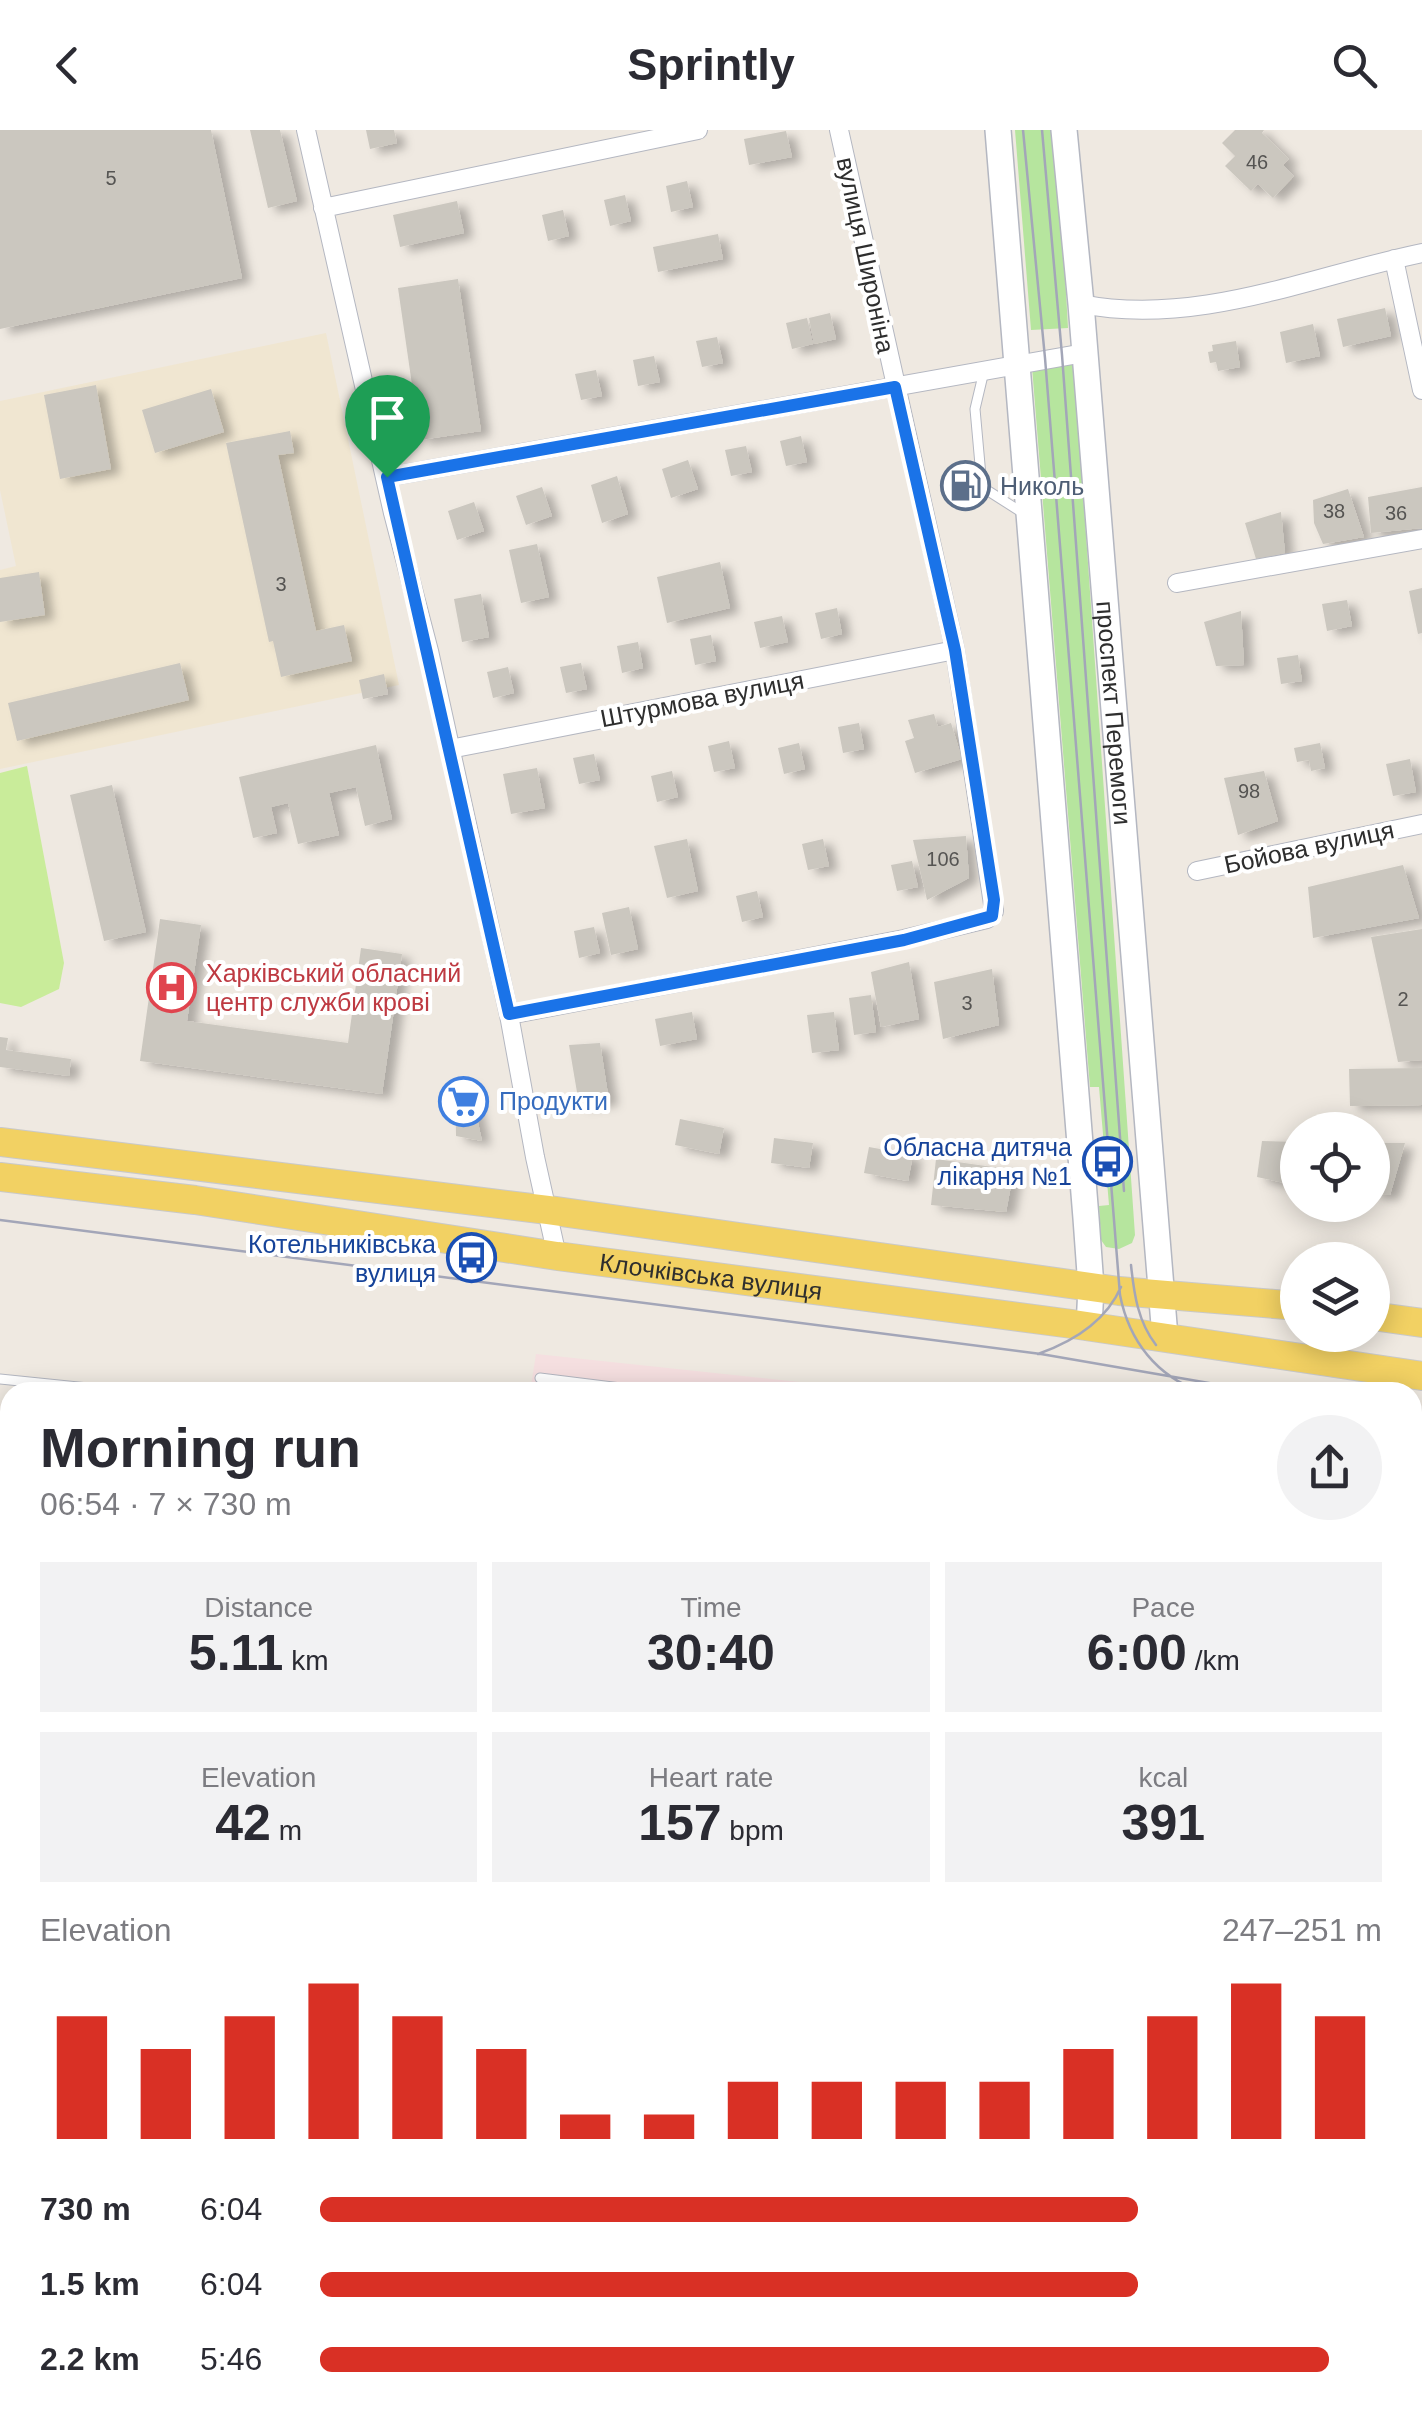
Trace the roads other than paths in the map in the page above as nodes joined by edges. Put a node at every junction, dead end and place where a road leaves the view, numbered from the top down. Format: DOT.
graph roads {
  1 [pos="306,130"];
  2 [pos="698,130"];
  3 [pos="838,130"];
  4 [pos="998,130"];
  5 [pos="1064,130"];
  6 [pos="323,208"];
  7 [pos="1422,253"];
  8 [pos="1394,259"];
  9 [pos="1081,304"];
  10 [pos="1084,353"];
  11 [pos="1018,362"];
  12 [pos="984,368"];
  13 [pos="895,387"];
  14 [pos="1422,390"];
  15 [pos="387,477"];
  16 [pos="1030,518"];
  17 [pos="1422,539"];
  18 [pos="1177,584"];
  19 [pos="955,650"];
  20 [pos="450,748"];
  21 [pos="1422,824"];
  22 [pos="1196,871"];
  23 [pos="509,1014"];
  24 [pos="0,1142"];
  25 [pos="0,1177"];
  26 [pos="548,1210"];
  27 [pos="558,1256"];
  28 [pos="1091,1288"];
  29 [pos="1162,1296"];
  30 [pos="1280,1304"];
  31 [pos="1390,1319"];
  32 [pos="1422,1323"];
  33 [pos="1090,1326"];
  34 [pos="1164,1337"];
  35 [pos="1422,1376"];
  36 [pos="540,1378"];
  37 [pos="0,1379"];
  38 [pos="30,1382"];
  39 [pos="572,1382"];
  1 -- 6 [label="street"];
  2 -- 6 [label="street"];
  3 -- 13 [label="street, вулиця Широніна"];
  4 -- 11 [label="main road"];
  5 -- 9 [label="main road, проспект Перемоги"];
  6 -- 15 [label="street"];
  7 -- 8 [label="street"];
  8 -- 9 [label="street"];
  8 -- 14 [label="street"];
  9 -- 10 [label="main road, проспект Перемоги"];
  10 -- 11 [label="street"];
  10 -- 29 [label="main road, проспект Перемоги"];
  11 -- 12 [label="street"];
  11 -- 16 [label="main road"];
  12 -- 13 [label="street"];
  12 -- 16 [label="lane"];
  13 -- 15 [label="street"];
  13 -- 19 [label="street, вулиця Широніна"];
  15 -- 20 [label="street"];
  16 -- 28 [label="main road"];
  17 -- 18 [label="street"];
  19 -- 20 [label="street, Штурмова вулиця"];
  19 -- 23 [label="street, вулиця Широніна"];
  20 -- 23 [label="street"];
  21 -- 22 [label="street, Бойова вулиця"];
  23 -- 26 [label="street"];
  24 -- 26 [label="main road, Клочківська вулиця"];
  25 -- 27 [label="main road, Клочківська вулиця"];
  26 -- 27 [label="street"];
  26 -- 28 [label="main road, Клочківська вулиця"];
  27 -- 33 [label="main road, Клочківська вулиця"];
  28 -- 29 [label="main road, Клочківська вулиця"];
  28 -- 33 [label="main road"];
  29 -- 30 [label="main road, Клочківська вулиця"];
  29 -- 34 [label="main road, проспект Перемоги"];
  31 -- 32 [label="main road"];
  33 -- 34 [label="main road, Клочківська вулиця"];
  34 -- 35 [label="main road, Клочківська вулиця"];
  36 -- 39 [label="lane"];
  37 -- 38 [label="lane"];
}
